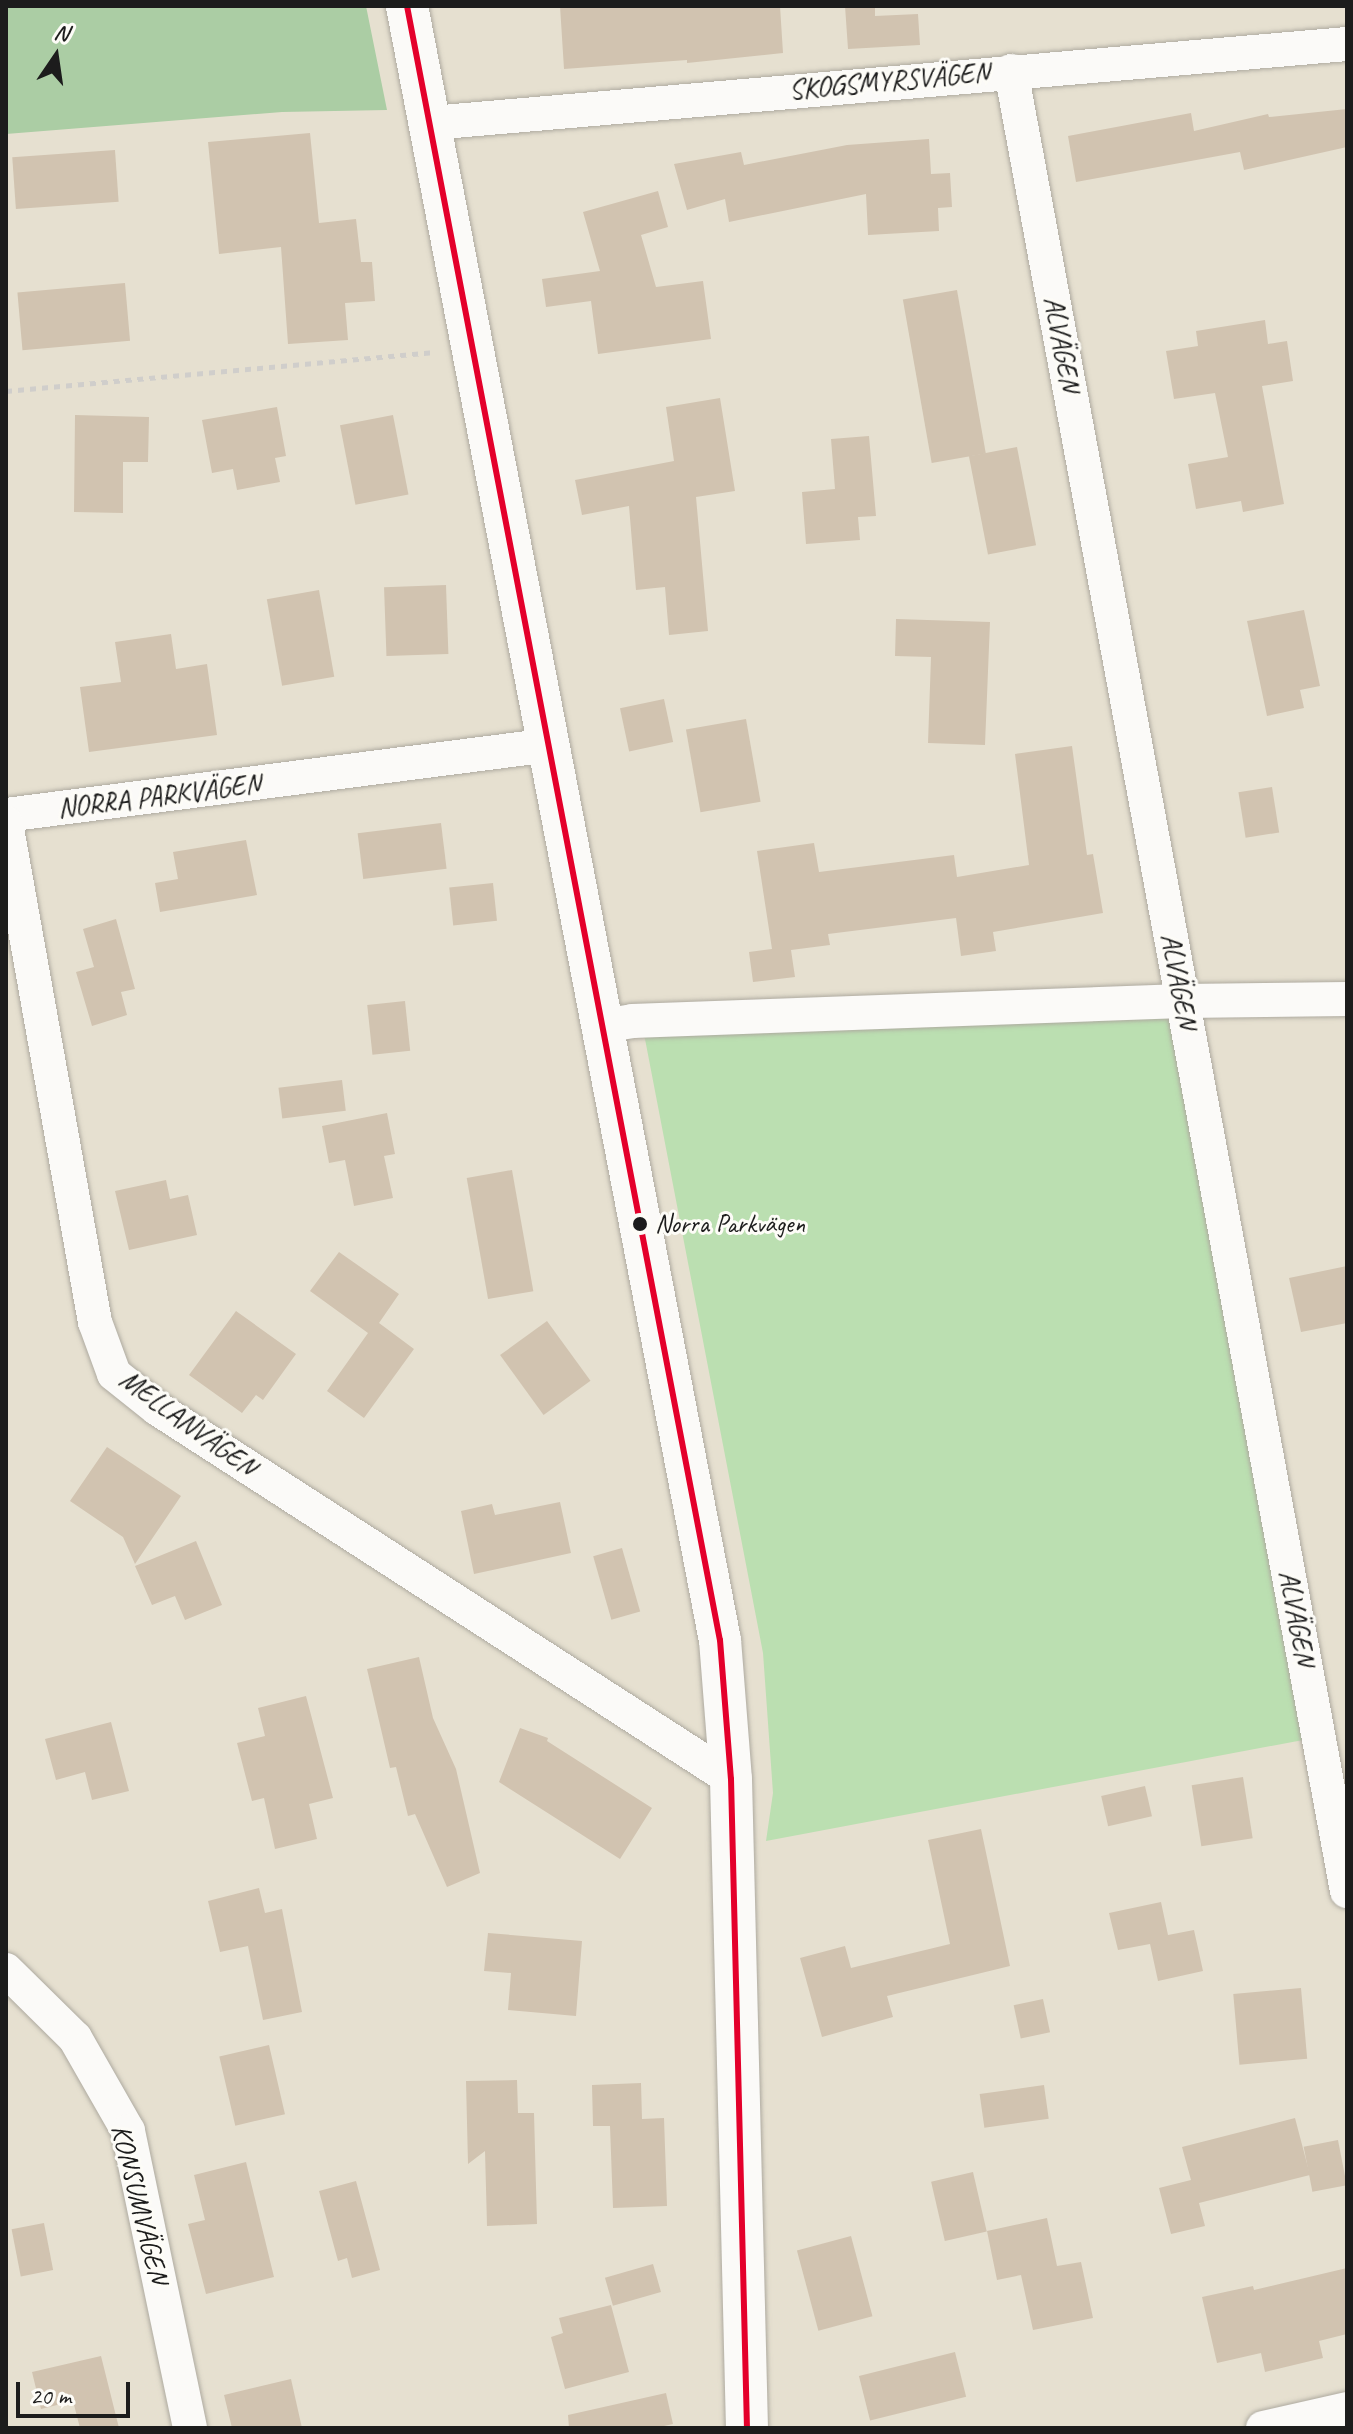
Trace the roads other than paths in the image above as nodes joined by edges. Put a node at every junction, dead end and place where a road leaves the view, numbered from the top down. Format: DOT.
graph roads {
  1 [pos="407,6"];
  2 [pos="1347,44"];
  3 [pos="1011,71"];
  4 [pos="431,123"];
  5 [pos="550,745"];
  6 [pos="6,815"];
  7 [pos="6,823"];
  8 [pos="1347,999"];
  9 [pos="1183,1001"];
  10 [pos="602,1026"];
  11 [pos="731,1779"];
  12 [pos="1347,1891"];
  13 [pos="6,1970"];
  14 [pos="1347,2409"];
  15 [pos="190,2428"];
  16 [pos="747,2428"];
  17 [pos="1263,2428"];
  1 -- 4 [label="street"];
  2 -- 3 [label="street, SKOGSMYRSVÄGEN"];
  3 -- 4 [label="street, SKOGSMYRSVÄGEN"];
  3 -- 9 [label="street, ALVÄGEN"];
  4 -- 5 [label="street"];
  5 -- 6 [label="street, NORRA PARKVÄGEN"];
  5 -- 10 [label="street"];
  7 -- 11 [label="street, MELLANVÄGEN"];
  8 -- 9 [label="street"];
  9 -- 10 [label="street"];
  9 -- 12 [label="street, ALVÄGEN"];
  10 -- 11 [label="street"];
  11 -- 16 [label="street"];
  13 -- 15 [label="street, KONSUMVÄGEN"];
  14 -- 17 [label="street"];
}
